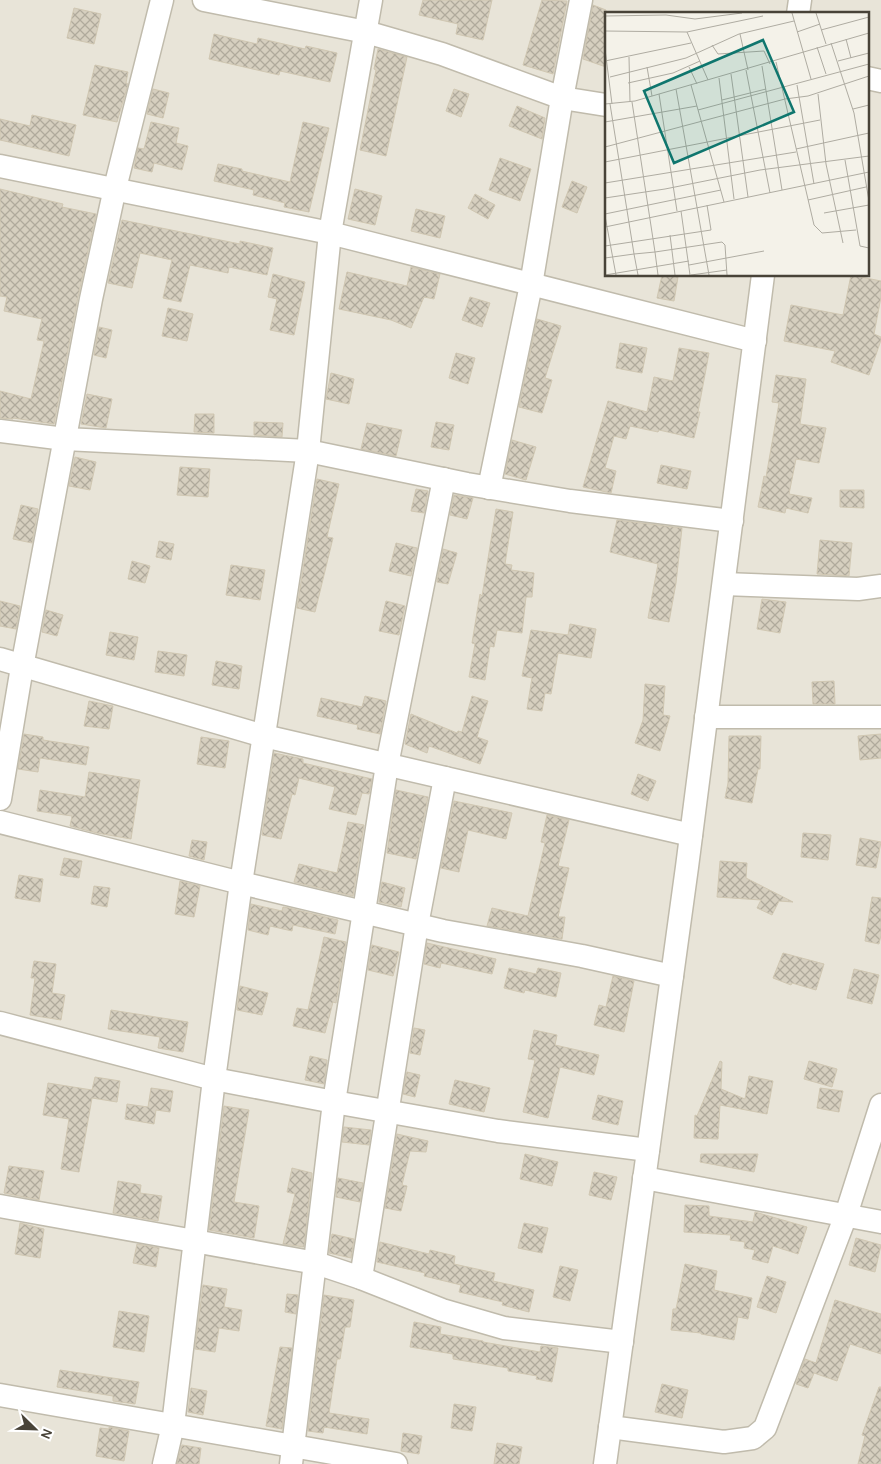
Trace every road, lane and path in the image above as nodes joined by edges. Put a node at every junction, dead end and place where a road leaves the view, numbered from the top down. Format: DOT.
graph roads {
  1 [pos="162,0"];
  2 [pos="204,0"];
  3 [pos="371,0"];
  4 [pos="581,0"];
  5 [pos="366,32"];
  6 [pos="868,78"];
  7 [pos="881,81"];
  8 [pos="562,98"];
  9 [pos="605,105"];
  10 [pos="0,166"];
  11 [pos="115,188"];
  12 [pos="330,233"];
  13 [pos="763,276"];
  14 [pos="530,285"];
  15 [pos="755,341"];
  16 [pos="0,431"];
  17 [pos="65,439"];
  18 [pos="308,451"];
  19 [pos="444,479"];
  20 [pos="489,488"];
  21 [pos="732,521"];
  22 [pos="724,584"];
  23 [pos="881,586"];
  24 [pos="0,659"];
  25 [pos="22,667"];
  26 [pos="881,717"];
  27 [pos="706,718"];
  28 [pos="264,736"];
  29 [pos="387,765"];
  30 [pos="445,778"];
  31 [pos="0,799"];
  32 [pos="0,822"];
  33 [pos="691,835"];
  34 [pos="241,883"];
  35 [pos="365,913"];
  36 [pos="417,924"];
  37 [pos="672,976"];
  38 [pos="0,1023"];
  39 [pos="214,1078"];
  40 [pos="334,1102"];
  41 [pos="881,1105"];
  42 [pos="386,1112"];
  43 [pos="648,1150"];
  44 [pos="644,1178"];
  45 [pos="0,1206"];
  46 [pos="846,1214"];
  47 [pos="881,1222"];
  48 [pos="194,1241"];
  49 [pos="316,1263"];
  50 [pos="362,1278"];
  51 [pos="622,1342"];
  52 [pos="0,1395"];
  53 [pos="173,1425"];
  54 [pos="610,1427"];
  55 [pos="293,1455"];
  56 [pos="164,1464"];
  57 [pos="396,1464"];
  58 [pos="605,1464"];
  1 -- 11 [label="street"];
  2 -- 5 [label="street"];
  3 -- 5 [label="street"];
  4 -- 8 [label="street"];
  5 -- 8 [label="street"];
  5 -- 12 [label="street"];
  6 -- 7 [label="street"];
  8 -- 9 [label="street"];
  8 -- 14 [label="street"];
  10 -- 11 [label="street"];
  11 -- 12 [label="street"];
  11 -- 17 [label="street"];
  12 -- 14 [label="street"];
  12 -- 18 [label="street"];
  13 -- 15 [label="street"];
  14 -- 15 [label="street"];
  14 -- 20 [label="street"];
  15 -- 21 [label="street"];
  16 -- 17 [label="street"];
  17 -- 18 [label="street"];
  17 -- 25 [label="street"];
  18 -- 19 [label="street"];
  18 -- 28 [label="street"];
  19 -- 20 [label="street"];
  19 -- 29 [label="street"];
  20 -- 21 [label="street"];
  21 -- 22 [label="street"];
  22 -- 23 [label="street"];
  22 -- 27 [label="street"];
  24 -- 25 [label="street"];
  25 -- 28 [label="street"];
  25 -- 31 [label="street"];
  26 -- 27 [label="street"];
  27 -- 33 [label="street"];
  28 -- 29 [label="street"];
  28 -- 34 [label="street"];
  29 -- 30 [label="street"];
  29 -- 35 [label="street"];
  30 -- 33 [label="street"];
  30 -- 36 [label="street"];
  32 -- 34 [label="street"];
  33 -- 37 [label="street"];
  34 -- 35 [label="street"];
  34 -- 39 [label="street"];
  35 -- 36 [label="street"];
  35 -- 40 [label="street"];
  36 -- 37 [label="street"];
  36 -- 42 [label="street"];
  37 -- 43 [label="street"];
  38 -- 39 [label="street"];
  39 -- 40 [label="street"];
  39 -- 48 [label="street"];
  40 -- 42 [label="street"];
  40 -- 49 [label="street"];
  41 -- 46 [label="street"];
  42 -- 43 [label="street"];
  42 -- 50 [label="street"];
  43 -- 44 [label="street"];
  44 -- 46 [label="street"];
  44 -- 51 [label="street"];
  45 -- 48 [label="street"];
  46 -- 47 [label="street"];
  46 -- 54 [label="street"];
  48 -- 49 [label="street"];
  48 -- 53 [label="street"];
  49 -- 50 [label="street"];
  49 -- 55 [label="street"];
  50 -- 51 [label="street"];
  51 -- 54 [label="street"];
  52 -- 53 [label="street"];
  53 -- 55 [label="street"];
  53 -- 56 [label="street"];
  54 -- 58 [label="street"];
  55 -- 57 [label="street"];
}
